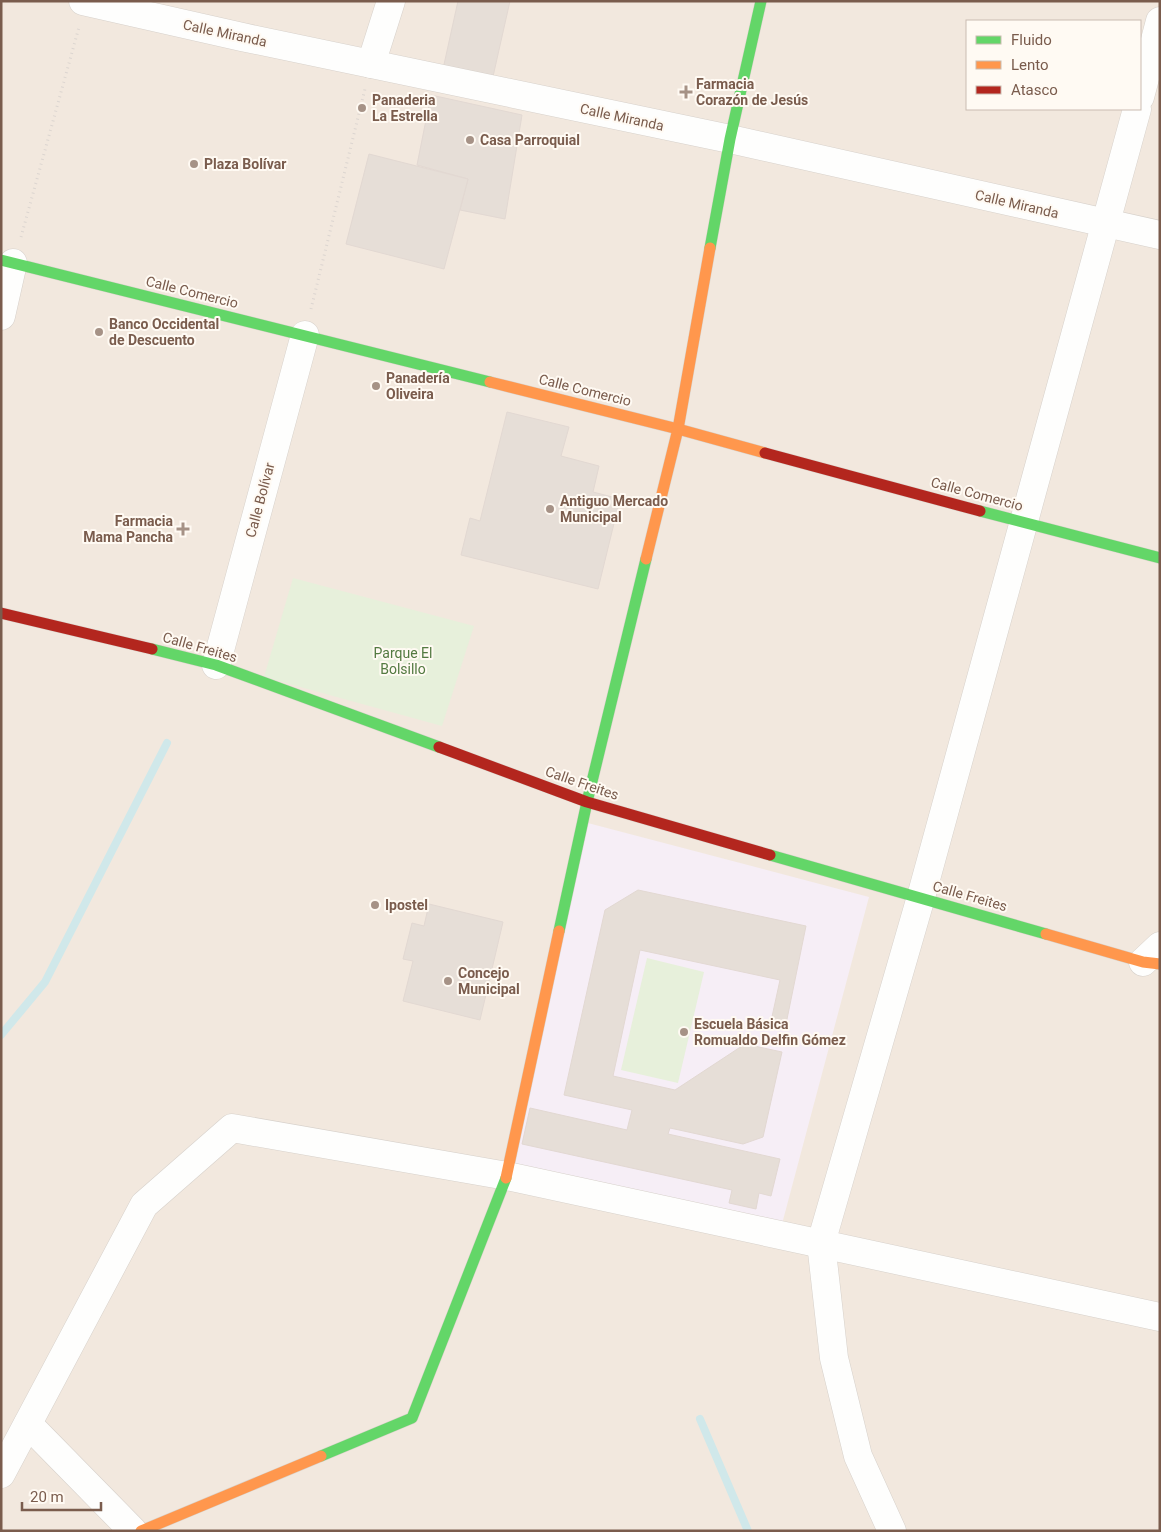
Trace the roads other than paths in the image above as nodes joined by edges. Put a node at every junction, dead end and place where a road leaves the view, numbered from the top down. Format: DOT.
graph roads {
  1 [pos="85,1"];
  2 [pos="391,1"];
  3 [pos="761,1"];
  4 [pos="1160,20"];
  5 [pos="371,64"];
  6 [pos="1141,93"];
  7 [pos="1137,110"];
  8 [pos="730,139"];
  9 [pos="1106,224"];
  10 [pos="1160,235"];
  11 [pos="7,262"];
  12 [pos="1,316"];
  13 [pos="305,335"];
  14 [pos="678,429"];
  15 [pos="1024,523"];
  16 [pos="1160,558"];
  17 [pos="1,612"];
  18 [pos="216,665"];
  19 [pos="587,802"];
  20 [pos="921,897"];
  21 [pos="1154,958"];
  22 [pos="507,1176"];
  23 [pos="821,1243"];
  24 [pos="1160,1316"];
  25 [pos="28,1424"];
  26 [pos="1,1474"];
  27 [pos="134,1531"];
  28 [pos="142,1531"];
  29 [pos="892,1531"];
  1 -- 5 [label="street, Calle Miranda"];
  2 -- 5 [label="street"];
  3 -- 8 [label="street"];
  4 -- 6 [label="street"];
  5 -- 8 [label="street, Calle Miranda"];
  7 -- 9 [label="street"];
  8 -- 9 [label="street, Calle Miranda"];
  8 -- 14 [label="street"];
  9 -- 10 [label="street, Calle Miranda"];
  9 -- 15 [label="street"];
  11 -- 12 [label="street"];
  11 -- 13 [label="street, Calle Comercio"];
  13 -- 14 [label="street, Calle Comercio"];
  13 -- 18 [label="street, Calle Bolívar"];
  14 -- 15 [label="street, Calle Comercio"];
  14 -- 19 [label="street"];
  15 -- 16 [label="street, Calle Comercio"];
  15 -- 20 [label="street"];
  17 -- 18 [label="street, Calle Freites"];
  18 -- 19 [label="street, Calle Freites"];
  19 -- 20 [label="street, Calle Freites"];
  19 -- 22 [label="street"];
  20 -- 21 [label="street, Calle Freites"];
  20 -- 23 [label="street"];
  22 -- 23 [label="street"];
  22 -- 25 [label="street"];
  22 -- 28 [label="street"];
  23 -- 24 [label="street"];
  23 -- 29 [label="street"];
  25 -- 26 [label="street"];
  25 -- 27 [label="street"];
}
